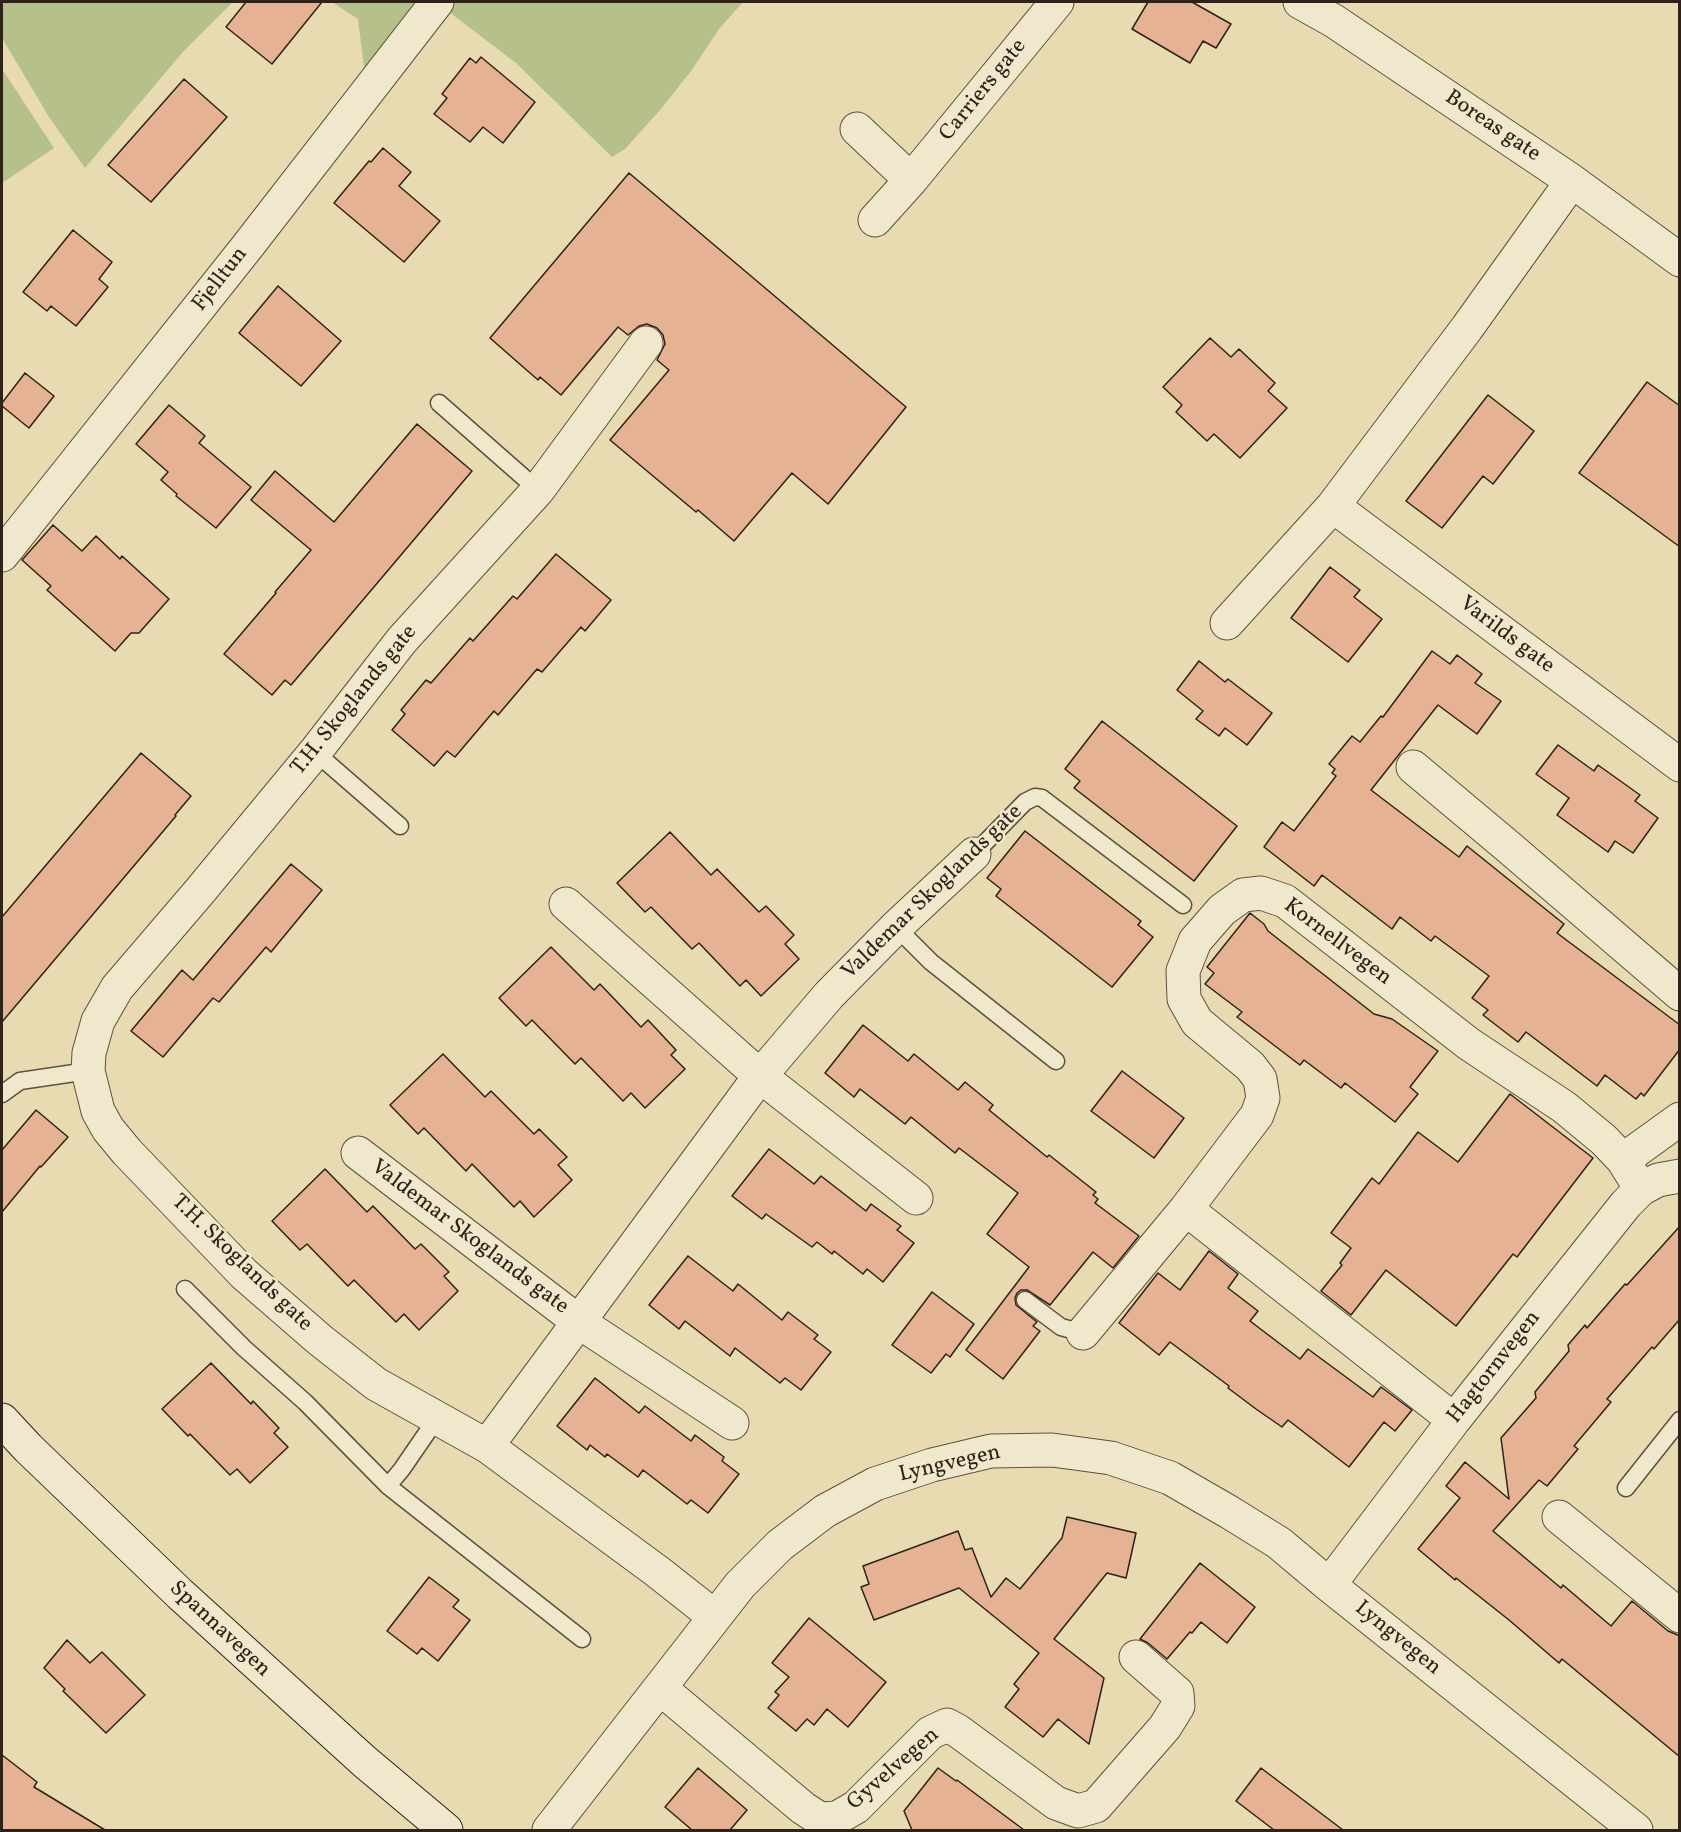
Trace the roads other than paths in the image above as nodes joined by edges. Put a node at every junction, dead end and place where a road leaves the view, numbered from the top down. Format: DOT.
graph roads {
  1 [pos="437,2"];
  2 [pos="1057,2"];
  3 [pos="1300,2"];
  4 [pos="857,129"];
  5 [pos="911,180"];
  6 [pos="1572,182"];
  7 [pos="875,220"];
  8 [pos="1680,260"];
  9 [pos="646,343"];
  10 [pos="439,403"];
  11 [pos="538,490"];
  12 [pos="1333,506"];
  13 [pos="2,555"];
  14 [pos="1227,623"];
  15 [pos="315,752"];
  16 [pos="1680,765"];
  17 [pos="1413,767"];
  18 [pos="400,826"];
  19 [pos="974,854"];
  20 [pos="566,904"];
  21 [pos="1182,905"];
  22 [pos="896,927"];
  23 [pos="1680,994"];
  24 [pos="1056,1061"];
  25 [pos="88,1071"];
  26 [pos="760,1076"];
  27 [pos="2,1094"];
  28 [pos="1680,1119"];
  29 [pos="358,1153"];
  30 [pos="1623,1160"];
  31 [pos="1665,1186"];
  32 [pos="916,1198"];
  33 [pos="1186,1209"];
  34 [pos="185,1289"];
  35 [pos="1025,1300"];
  36 [pos="579,1322"];
  37 [pos="1083,1333"];
  38 [pos="437,1418"];
  39 [pos="2,1420"];
  40 [pos="1454,1420"];
  41 [pos="1680,1420"];
  42 [pos="732,1423"];
  43 [pos="487,1446"];
  44 [pos="388,1486"];
  45 [pos="1626,1488"];
  46 [pos="1558,1517"];
  47 [pos="1329,1585"];
  48 [pos="1680,1616"];
  49 [pos="715,1617"];
  50 [pos="582,1639"];
  51 [pos="1136,1657"];
  52 [pos="660,1688"];
  53 [pos="446,1830"];
  54 [pos="549,1830"];
  55 [pos="1636,1830"];
  1 -- 13 [label="street, Fjelltun"];
  2 -- 5 [label="street, Carriers gate"];
  3 -- 6 [label="street, Boreas gate"];
  4 -- 5 [label="street"];
  5 -- 7 [label="street, Carriers gate"];
  6 -- 8 [label="street, Boreas gate"];
  6 -- 12 [label="street"];
  9 -- 11 [label="street, T.H. Skoglands gate"];
  10 -- 11 [label="lane"];
  11 -- 15 [label="street, T.H. Skoglands gate"];
  12 -- 14 [label="street"];
  12 -- 16 [label="street, Varilds gate"];
  15 -- 18 [label="lane"];
  15 -- 25 [label="street, T.H. Skoglands gate"];
  17 -- 23 [label="street"];
  19 -- 21 [label="lane, Valdemar Skoglands gate"];
  19 -- 22 [label="street, Valdemar Skoglands gate"];
  20 -- 26 [label="street"];
  22 -- 24 [label="lane"];
  22 -- 26 [label="street, Valdemar Skoglands gate"];
  25 -- 27 [label="lane"];
  25 -- 38 [label="street, T.H. Skoglands gate"];
  26 -- 32 [label="street"];
  26 -- 36 [label="street, Valdemar Skoglands gate"];
  28 -- 30 [label="street"];
  29 -- 36 [label="street, Valdemar Skoglands gate"];
  30 -- 31 [label="street, Kornellvegen"];
  30 -- 33 [label="street, Kornellvegen"];
  31 -- 40 [label="street, Hagtornvegen"];
  33 -- 37 [label="street, Kornellvegen"];
  33 -- 40 [label="street"];
  34 -- 44 [label="lane"];
  35 -- 37 [label="lane, Kornellvegen"];
  36 -- 42 [label="street, Valdemar Skoglands gate"];
  36 -- 43 [label="street, Valdemar Skoglands gate"];
  38 -- 43 [label="street, T.H. Skoglands gate"];
  38 -- 44 [label="lane"];
  39 -- 53 [label="street, Spannavegen"];
  40 -- 47 [label="street, Hagtornvegen"];
  41 -- 45 [label="lane"];
  43 -- 49 [label="street, T.H. Skoglands gate"];
  44 -- 50 [label="lane"];
  46 -- 48 [label="street"];
  47 -- 49 [label="street, Lyngvegen"];
  47 -- 55 [label="street, Lyngvegen"];
  49 -- 52 [label="street, Lyngvegen"];
  51 -- 52 [label="street, Gyvelvegen"];
  52 -- 54 [label="street, Lyngvegen"];
}
